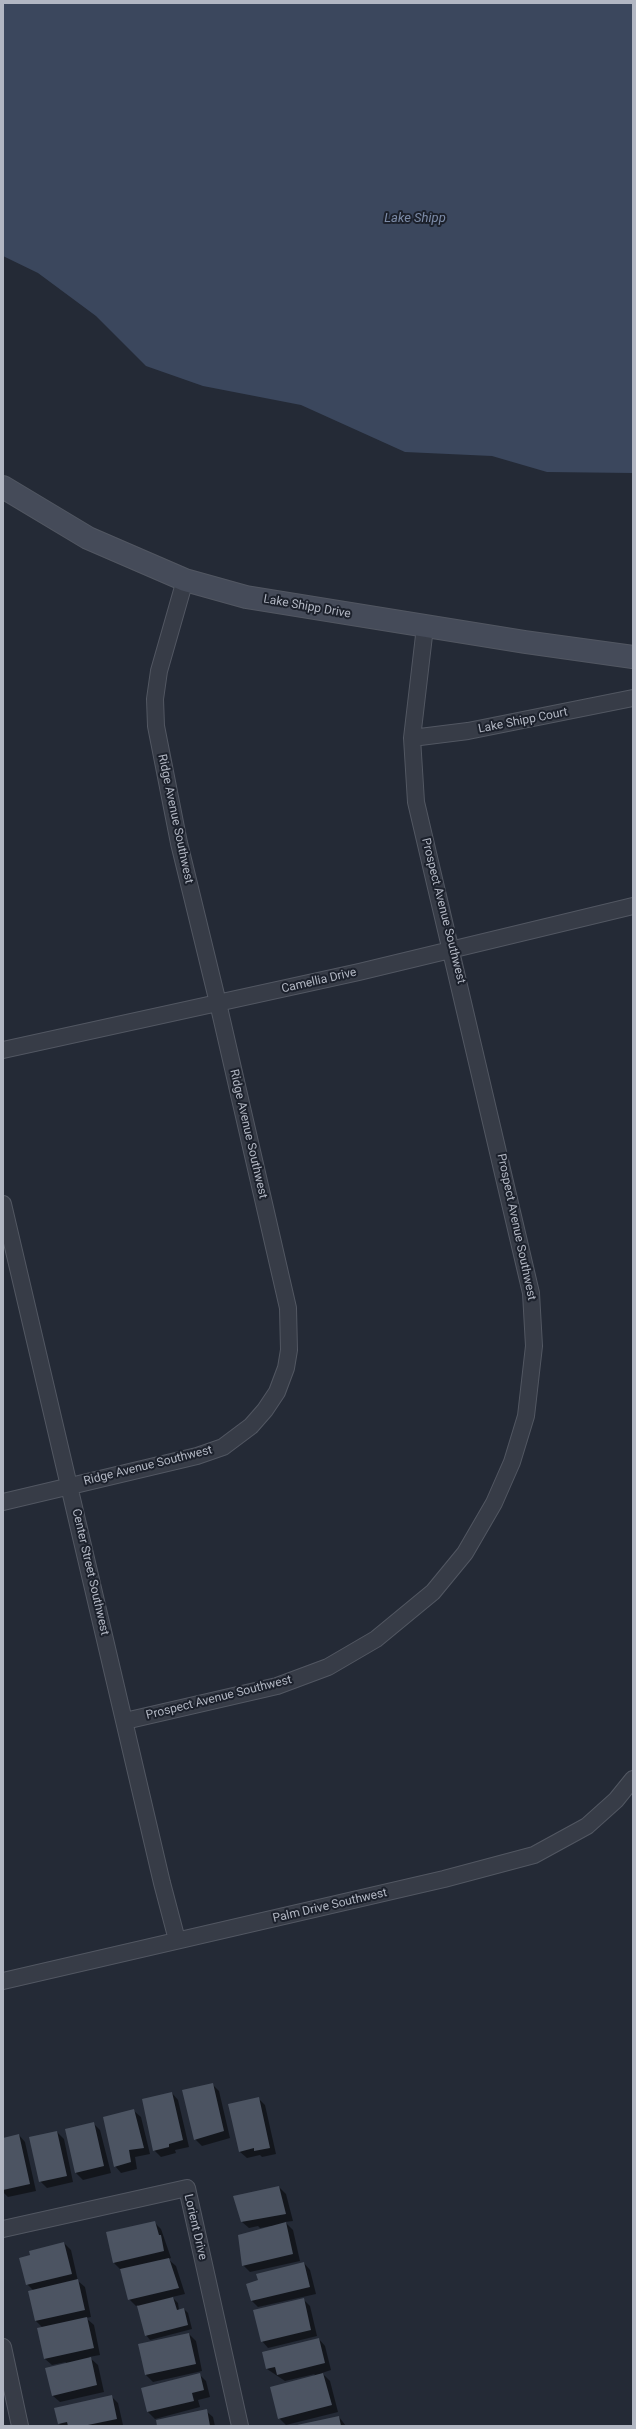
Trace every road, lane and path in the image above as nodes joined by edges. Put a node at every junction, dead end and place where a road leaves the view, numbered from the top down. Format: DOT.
graph roads {
  1 [pos="3,487"];
  2 [pos="185,580"];
  3 [pos="425,626"];
  4 [pos="633,657"];
  5 [pos="633,698"];
  6 [pos="412,738"];
  7 [pos="633,906"];
  8 [pos="452,949"];
  9 [pos="218,1003"];
  10 [pos="3,1050"];
  11 [pos="3,1204"];
  12 [pos="70,1486"];
  13 [pos="3,1502"];
  14 [pos="125,1721"];
  15 [pos="633,1779"];
  16 [pos="177,1940"];
  17 [pos="3,1981"];
  18 [pos="3,2229"];
  19 [pos="3,2347"];
  20 [pos="20,2426"];
  21 [pos="240,2426"];
  1 -- 2 [label="street, Lake Shipp Drive"];
  2 -- 3 [label="street, Lake Shipp Drive"];
  2 -- 9 [label="street, Ridge Avenue Southwest"];
  3 -- 4 [label="street, Lake Shipp Drive"];
  3 -- 6 [label="street, Prospect Avenue Southwest"];
  5 -- 6 [label="street, Lake Shipp Court"];
  6 -- 8 [label="street, Prospect Avenue Southwest"];
  7 -- 8 [label="street, Camellia Drive"];
  8 -- 9 [label="street, Camellia Drive"];
  8 -- 14 [label="street, Prospect Avenue Southwest"];
  9 -- 10 [label="street, Camellia Drive"];
  9 -- 12 [label="street, Ridge Avenue Southwest"];
  11 -- 12 [label="street, Center Street Southwest"];
  12 -- 13 [label="street, Ridge Avenue Southwest"];
  12 -- 14 [label="street, Center Street Southwest"];
  14 -- 16 [label="street, Center Street Southwest"];
  15 -- 16 [label="street, Palm Drive Southwest"];
  16 -- 17 [label="street, Palm Drive Southwest"];
  18 -- 21 [label="street, Lorient Drive"];
  19 -- 20 [label="street"];
}
